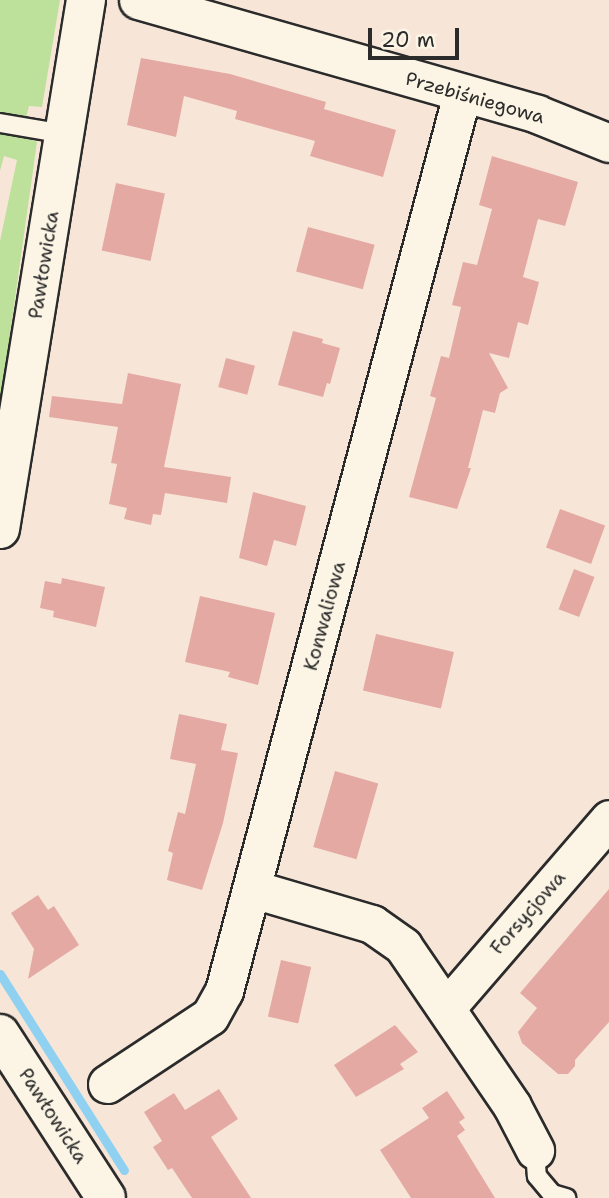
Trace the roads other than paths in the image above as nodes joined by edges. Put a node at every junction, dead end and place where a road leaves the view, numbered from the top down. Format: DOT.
graph roads {
  1 [pos="86,0"];
  2 [pos="138,0"];
  3 [pos="462,94"];
  4 [pos="0,123"];
  5 [pos="65,134"];
  6 [pos="609,143"];
  7 [pos="0,529"];
  8 [pos="609,819"];
  9 [pos="253,889"];
  10 [pos="447,1007"];
  11 [pos="0,1034"];
  12 [pos="107,1084"];
  13 [pos="535,1150"];
  14 [pos="106,1198"];
  15 [pos="566,1198"];
  1 -- 5 [label="street, Pawłowicka"];
  2 -- 3 [label="street, Przebiśniegowa"];
  3 -- 6 [label="street, Przebiśniegowa"];
  3 -- 9 [label="street, Konwaliowa"];
  4 -- 5 [label="lane"];
  5 -- 7 [label="street, Pawłowicka"];
  8 -- 10 [label="street, Forsycjowa"];
  9 -- 10 [label="street"];
  9 -- 12 [label="street, Konwaliowa"];
  10 -- 13 [label="street"];
  11 -- 14 [label="street, Pawłowicka"];
  13 -- 15 [label="lane"];
}
